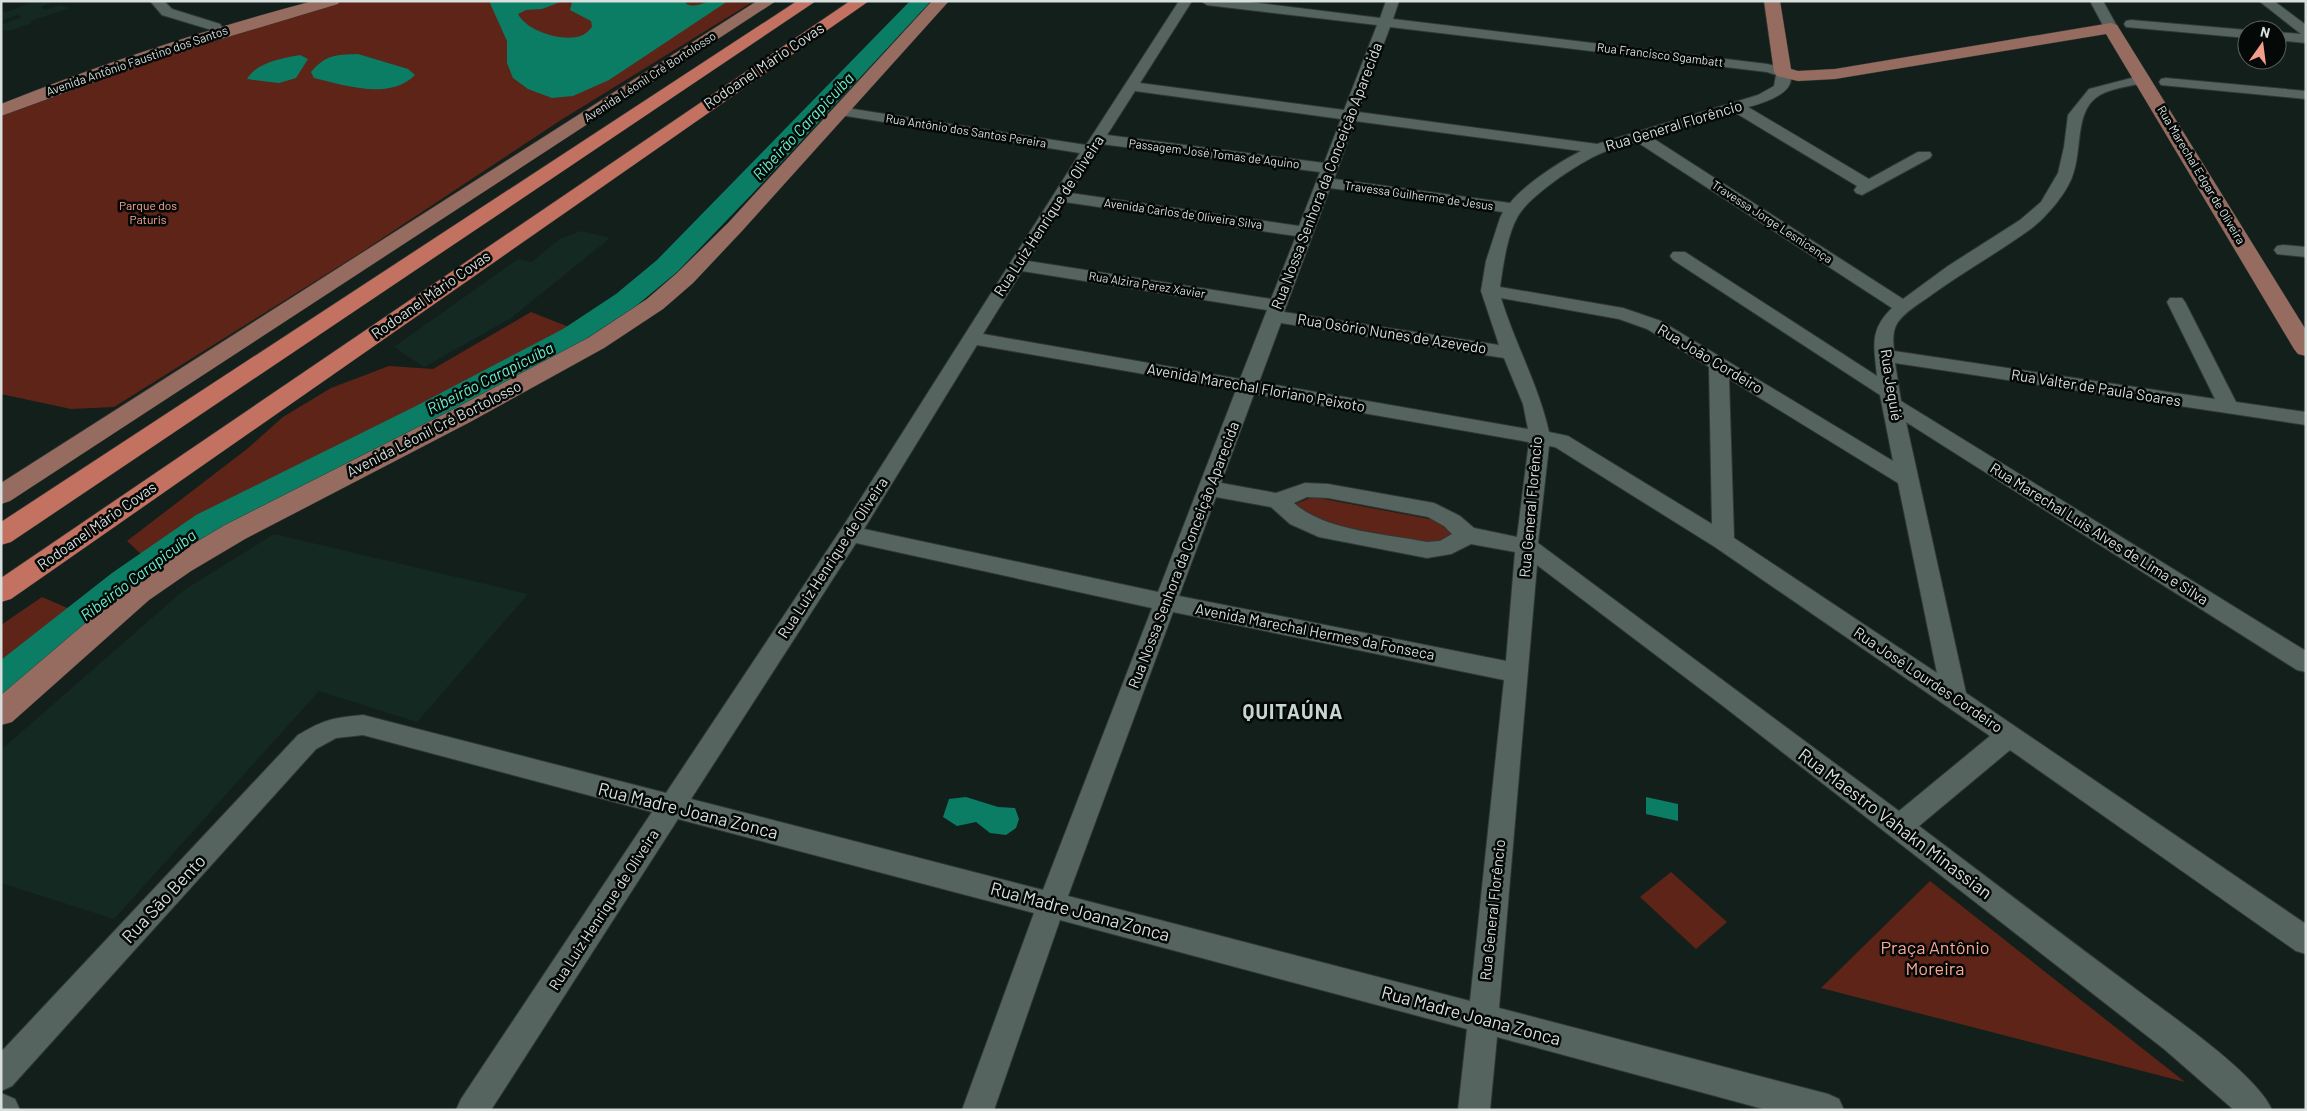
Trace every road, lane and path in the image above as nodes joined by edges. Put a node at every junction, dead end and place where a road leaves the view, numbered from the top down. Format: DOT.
graph roads {
  1 [pos="156,1"];
  2 [pos="312,1"];
  3 [pos="332,1"];
  4 [pos="768,1"];
  5 [pos="808,1"];
  6 [pos="861,1"];
  7 [pos="941,1"];
  8 [pos="1186,1"];
  9 [pos="1207,1"];
  10 [pos="1393,1"];
  11 [pos="1772,1"];
  12 [pos="2096,1"];
  13 [pos="2265,1"];
  14 [pos="1290,6"];
  15 [pos="1385,22"];
  16 [pos="2131,24"];
  17 [pos="215,27"];
  18 [pos="2111,28"];
  19 [pos="2306,32"];
  20 [pos="2237,33"];
  21 [pos="2287,37"];
  22 [pos="2306,39"];
  23 [pos="1783,72"];
  24 [pos="2143,78"];
  25 [pos="2166,82"];
  26 [pos="1134,86"];
  27 [pos="2302,101"];
  28 [pos="1,104"];
  29 [pos="1737,107"];
  30 [pos="1,111"];
  31 [pos="840,111"];
  32 [pos="1349,114"];
  33 [pos="1640,137"];
  34 [pos="1095,144"];
  35 [pos="1598,149"];
  36 [pos="1924,154"];
  37 [pos="1327,175"];
  38 [pos="1060,196"];
  39 [pos="1514,208"];
  40 [pos="1306,232"];
  41 [pos="2283,250"];
  42 [pos="2306,252"];
  43 [pos="1679,256"];
  44 [pos="1017,265"];
  45 [pos="1490,291"];
  46 [pos="2176,302"];
  47 [pos="1903,307"];
  48 [pos="1276,311"];
  49 [pos="972,338"];
  50 [pos="2306,349"];
  51 [pos="1510,353"];
  52 [pos="1886,356"];
  53 [pos="1719,364"];
  54 [pos="1249,386"];
  55 [pos="1891,399"];
  56 [pos="2230,409"];
  57 [pos="2306,419"];
  58 [pos="1540,438"];
  59 [pos="1909,480"];
  60 [pos="1210,488"];
  61 [pos="1,495"];
  62 [pos="1278,501"];
  63 [pos="850,534"];
  64 [pos="1,535"];
  65 [pos="1467,536"];
  66 [pos="1723,541"];
  67 [pos="1528,547"];
  68 [pos="1,592"];
  69 [pos="1166,602"];
  70 [pos="2306,663"];
  71 [pos="1517,673"];
  72 [pos="1955,698"];
  73 [pos="1,713"];
  74 [pos="331,728"];
  75 [pos="2009,735"];
  76 [pos="671,807"];
  77 [pos="1899,827"];
  78 [pos="1052,904"];
  79 [pos="2306,941"];
  80 [pos="1482,1018"];
  81 [pos="1,1076"];
  82 [pos="472,1110"];
  83 [pos="978,1110"];
  84 [pos="1474,1110"];
  85 [pos="1828,1110"];
  86 [pos="2256,1110"];
  1 -- 17 [label="street"];
  2 -- 17 [label="main road, Avenida Antônio Faustino dos Santos"];
  3 -- 30 [label="main road, Avenida Antônio Faustino dos Santos"];
  4 -- 61 [label="main road, Avenida Léonil Cré Bortolosso"];
  5 -- 64 [label="highway, Rodoanel Mário Covas"];
  6 -- 68 [label="highway, Rodoanel Mário Covas"];
  7 -- 31 [label="main road, Avenida Léonil Cré Bortolosso"];
  8 -- 26 [label="street, Rua Luiz Henrique de Oliveira"];
  9 -- 14 [label="street, Rua Francisco Sgambatt"];
  10 -- 15 [label="street, Rua Nossa Senhora da Conceição Aparecida"];
  11 -- 23 [label="main road"];
  12 -- 18 [label="street, Rua Marechal Edgar de Oliveira"];
  13 -- 19 [label="street"];
  14 -- 15 [label="street, Rua Francisco Sgambatt"];
  15 -- 23 [label="street, Rua Francisco Sgambatt"];
  15 -- 32 [label="street, Rua Nossa Senhora da Conceição Aparecida"];
  16 -- 20 [label="street"];
  17 -- 28 [label="main road, Avenida Antônio Faustino dos Santos"];
  18 -- 23 [label="main road, Rua Francisco Sgambatt"];
  18 -- 24 [label="main road, Rua Marechal Edgar de Oliveira"];
  21 -- 22 [label="street"];
  23 -- 29 [label="street, Rua General Florêncio"];
  24 -- 47 [label="street, Rua Jequié"];
  24 -- 50 [label="main road, Rua Marechal Edgar de Oliveira"];
  25 -- 27 [label="street"];
  26 -- 32 [label="street"];
  26 -- 34 [label="street, Rua Luiz Henrique de Oliveira"];
  29 -- 33 [label="street, Rua General Florêncio"];
  29 -- 36 [label="street"];
  31 -- 34 [label="street, Rua Antônio dos Santos Pereira"];
  31 -- 73 [label="main road, Avenida Léonil Cré Bortolosso"];
  32 -- 35 [label="street"];
  32 -- 37 [label="street, Rua Nossa Senhora da Conceição Aparecida"];
  33 -- 35 [label="street, Rua General Florêncio"];
  33 -- 47 [label="street, Travessa Jorge Lesnicença"];
  34 -- 37 [label="street, Passagem José Tomas de Aquino"];
  34 -- 38 [label="street, Rua Luiz Henrique de Oliveira"];
  35 -- 39 [label="street, Rua General Florêncio"];
  37 -- 39 [label="street, Travessa Guilherme de Jesus"];
  37 -- 40 [label="street, Rua Nossa Senhora da Conceição Aparecida"];
  38 -- 40 [label="street, Avenida Carlos de Oliveira Silva"];
  38 -- 44 [label="street, Rua Luiz Henrique de Oliveira"];
  39 -- 45 [label="street, Rua General Florêncio"];
  40 -- 48 [label="street, Rua Nossa Senhora da Conceição Aparecida"];
  41 -- 42 [label="street"];
  43 -- 55 [label="street, Rua Marechal Luis Alves de Lima e Silva"];
  44 -- 48 [label="street, Rua Alzira Perez Xavier"];
  44 -- 49 [label="street, Rua Luiz Henrique de Oliveira"];
  45 -- 51 [label="street, Rua General Florêncio"];
  45 -- 53 [label="street, Rua João Cordeiro"];
  46 -- 56 [label="street"];
  47 -- 52 [label="street, Rua Jequié"];
  48 -- 51 [label="street, Rua Osório Nunes de Azevedo"];
  48 -- 54 [label="street, Rua Nossa Senhora da Conceição Aparecida"];
  49 -- 54 [label="street, Avenida Marechal Floriano Peixoto"];
  49 -- 63 [label="street, Rua Luiz Henrique de Oliveira"];
  51 -- 58 [label="street, Rua General Florêncio"];
  52 -- 55 [label="street, Rua Jequié"];
  52 -- 56 [label="street, Rua Valter de Paula Soares"];
  53 -- 59 [label="street, Rua João Cordeiro"];
  53 -- 66 [label="street"];
  54 -- 58 [label="street, Avenida Marechal Floriano Peixoto"];
  54 -- 60 [label="street, Rua Nossa Senhora da Conceição Aparecida"];
  55 -- 59 [label="street, Rua Jequié"];
  55 -- 70 [label="street, Rua Marechal Luis Alves de Lima e Silva"];
  56 -- 57 [label="street, Rua Valter de Paula Soares"];
  58 -- 66 [label="street, Rua José Lourdes Cordeiro"];
  58 -- 67 [label="street, Rua General Florêncio"];
  59 -- 72 [label="street, Rua Jequié"];
  60 -- 62 [label="street"];
  60 -- 69 [label="street, Rua Nossa Senhora da Conceição Aparecida"];
  62 -- 65 [label="street"];
  62 -- 65 [label="street"];
  63 -- 69 [label="street, Avenida Marechal Hermes da Fonseca"];
  63 -- 76 [label="street, Rua Luiz Henrique de Oliveira"];
  65 -- 67 [label="street"];
  66 -- 72 [label="street, Rua José Lourdes Cordeiro"];
  67 -- 71 [label="street, Rua General Florêncio"];
  67 -- 77 [label="street, Rua Maestro Vahakn Minassian"];
  69 -- 71 [label="street, Avenida Marechal Hermes da Fonseca"];
  69 -- 78 [label="street, Rua Nossa Senhora da Conceição Aparecida"];
  71 -- 80 [label="street, Rua General Florêncio"];
  72 -- 75 [label="street, Rua José Lourdes Cordeiro"];
  74 -- 76 [label="street, Rua Madre Joana Zonca"];
  74 -- 81 [label="street, Rua São Bento"];
  75 -- 77 [label="street"];
  75 -- 79 [label="street, Rua José Lourdes Cordeiro"];
  76 -- 78 [label="street, Rua Madre Joana Zonca"];
  76 -- 82 [label="street, Rua Luiz Henrique de Oliveira"];
  77 -- 86 [label="street, Rua Maestro Vahakn Minassian"];
  78 -- 80 [label="street, Rua Madre Joana Zonca"];
  78 -- 83 [label="street, Rua Nossa Senhora da Conceição Aparecida"];
  80 -- 84 [label="street, Rua General Florêncio"];
  80 -- 85 [label="street, Rua Madre Joana Zonca"];
}
